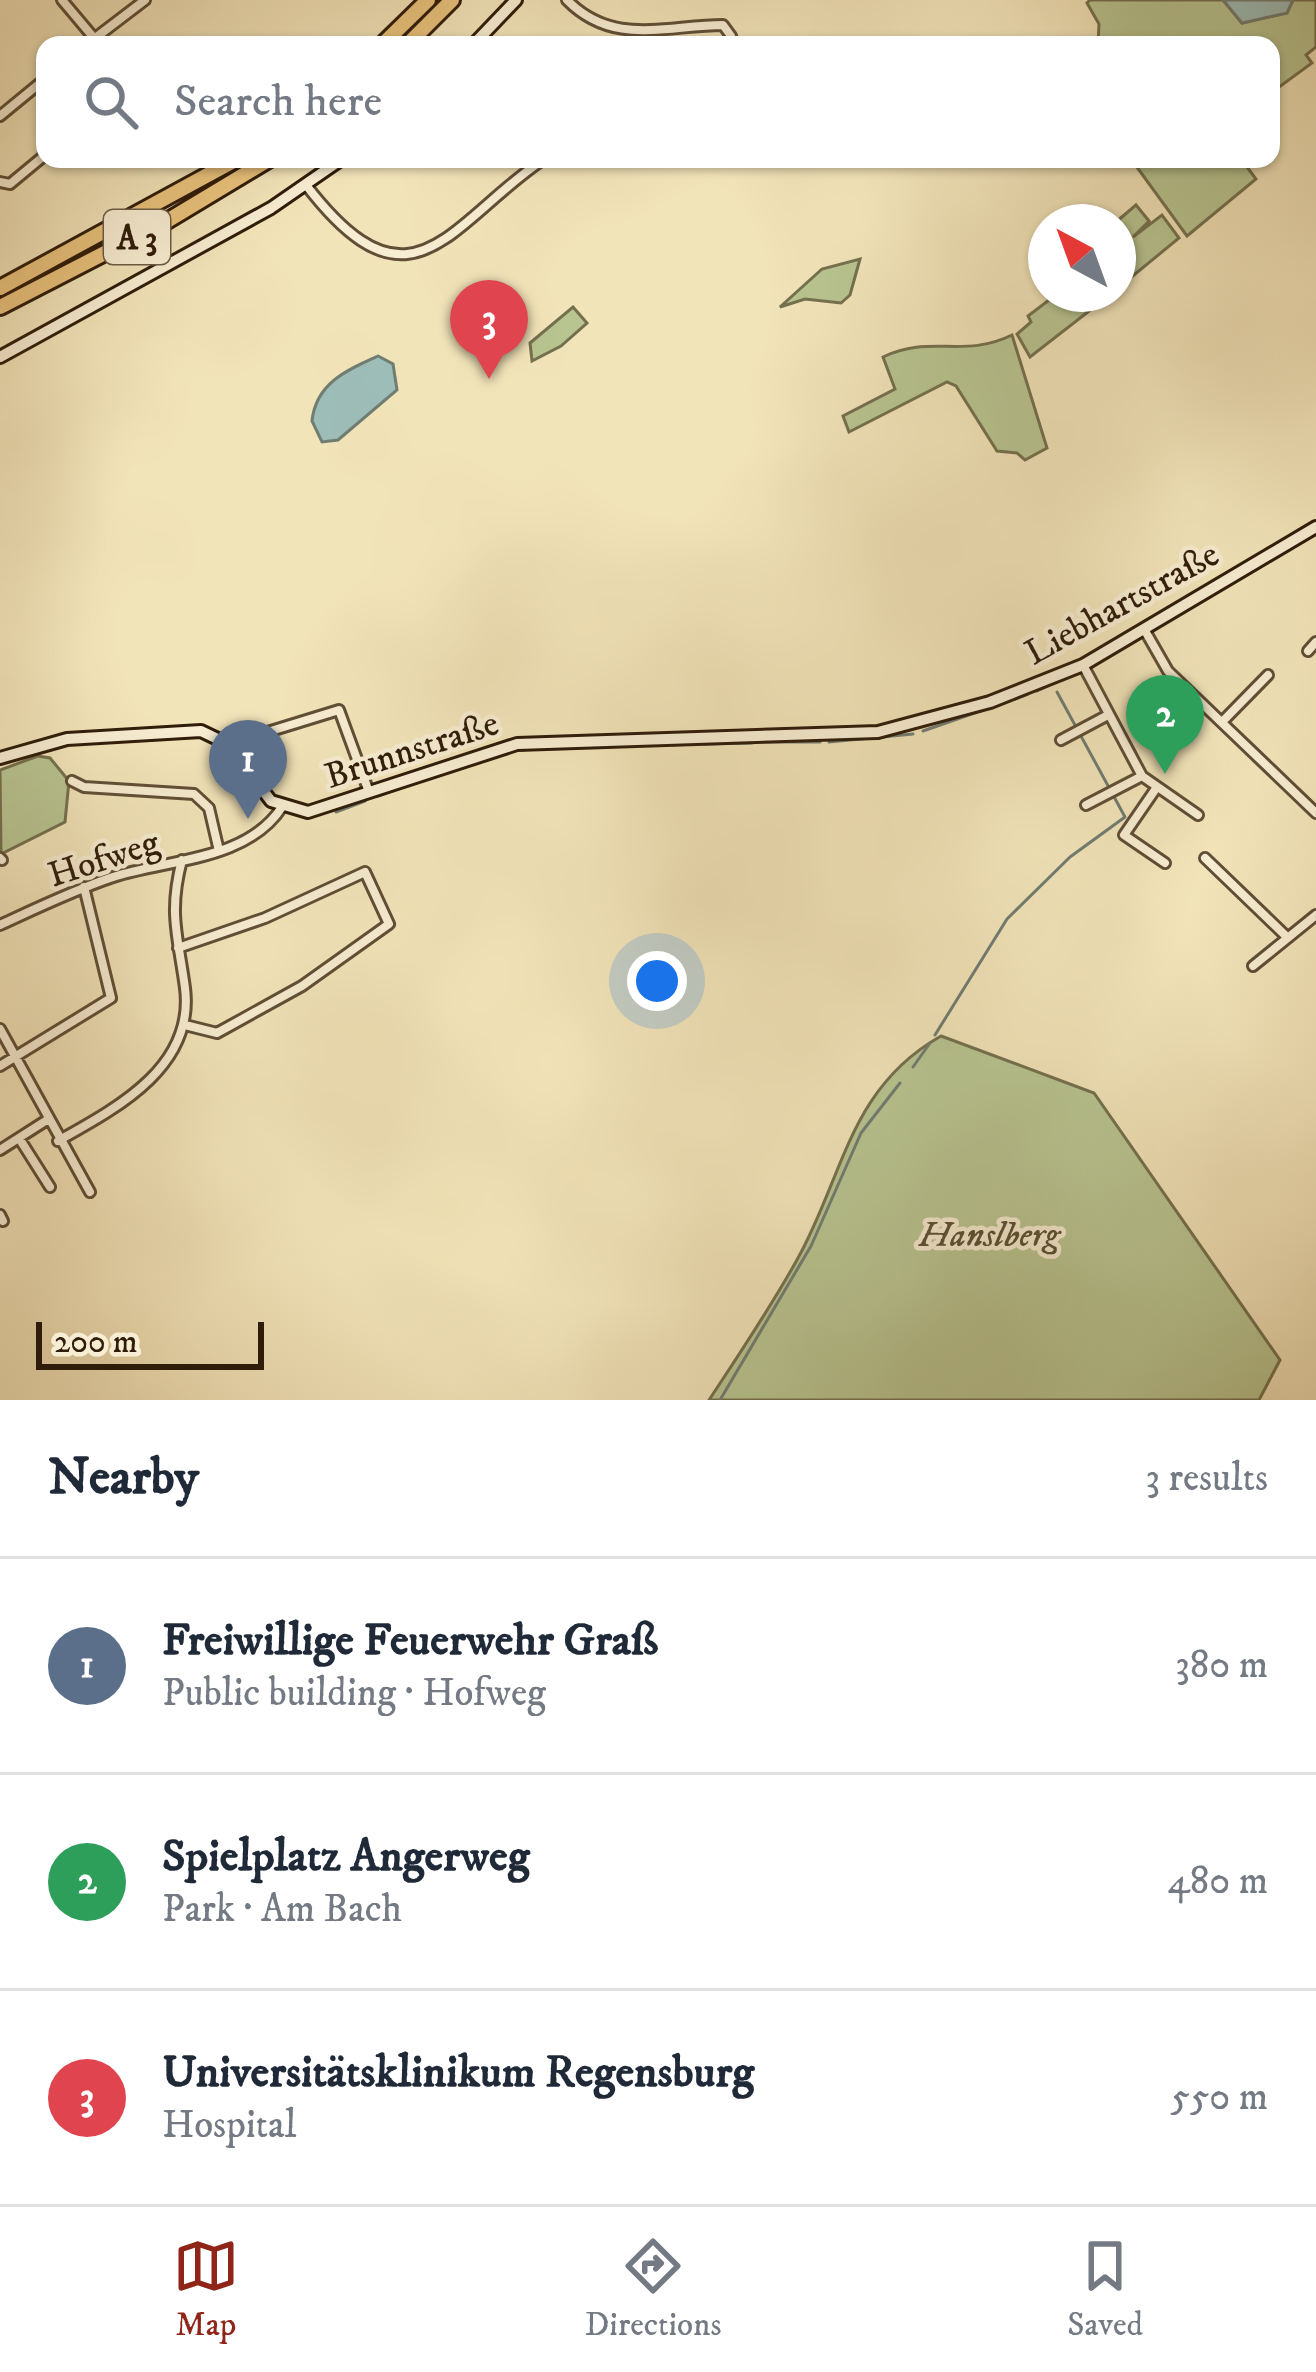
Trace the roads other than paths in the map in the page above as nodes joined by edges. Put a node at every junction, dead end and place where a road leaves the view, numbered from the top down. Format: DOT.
graph roads {
  1 [pos="62,0"];
  2 [pos="145,0"];
  3 [pos="428,0"];
  4 [pos="452,0"];
  5 [pos="516,0"];
  6 [pos="567,0"];
  7 [pos="86,36"];
  8 [pos="98,36"];
  9 [pos="391,36"];
  10 [pos="416,36"];
  11 [pos="482,36"];
  12 [pos="728,36"];
  13 [pos="36,86"];
  14 [pos="0,116"];
  15 [pos="36,162"];
  16 [pos="220,168"];
  17 [pos="255,168"];
  18 [pos="330,168"];
  19 [pos="534,168"];
  20 [pos="0,182"];
  21 [pos="307,185"];
  22 [pos="0,288"];
  23 [pos="0,307"];
  24 [pos="0,357"];
  25 [pos="1316,527"];
  26 [pos="1144,629"];
  27 [pos="1316,642"];
  28 [pos="1308,650"];
  29 [pos="1084,668"];
  30 [pos="1268,675"];
  31 [pos="948,715"];
  32 [pos="1108,715"];
  33 [pos="1222,722"];
  34 [pos="1061,740"];
  35 [pos="235,752"];
  36 [pos="0,758"];
  37 [pos="1142,776"];
  38 [pos="72,781"];
  39 [pos="1157,787"];
  40 [pos="369,792"];
  41 [pos="1086,805"];
  42 [pos="282,808"];
  43 [pos="1316,813"];
  44 [pos="1198,815"];
  45 [pos="219,851"];
  46 [pos="1205,858"];
  47 [pos="182,860"];
  48 [pos="1165,863"];
  49 [pos="84,887"];
  50 [pos="1316,915"];
  51 [pos="0,925"];
  52 [pos="1288,938"];
  53 [pos="178,948"];
  54 [pos="1253,966"];
  55 [pos="185,1025"];
  56 [pos="0,1029"];
  57 [pos="14,1058"];
  58 [pos="0,1066"];
  59 [pos="46,1120"];
  60 [pos="19,1138"];
  61 [pos="58,1141"];
  62 [pos="0,1150"];
  63 [pos="50,1187"];
  64 [pos="89,1192"];
  1 -- 7 [label="street"];
  2 -- 8 [label="street"];
  3 -- 9 [label="highway"];
  4 -- 10 [label="highway"];
  5 -- 11 [label="street"];
  6 -- 12 [label="street"];
  13 -- 14 [label="street"];
  15 -- 20 [label="street"];
  16 -- 22 [label="highway, A 3"];
  17 -- 23 [label="highway, A 3"];
  18 -- 21 [label="street"];
  19 -- 21 [label="street"];
  21 -- 24 [label="street"];
  25 -- 26 [label="street, Liebhartstraße"];
  26 -- 29 [label="street, Liebhartstraße"];
  26 -- 33 [label="street"];
  27 -- 28 [label="street"];
  29 -- 31 [label="street, Liebhartstraße"];
  29 -- 32 [label="street"];
  30 -- 33 [label="street"];
  31 -- 40 [label="street, Brunnstraße"];
  32 -- 34 [label="street"];
  32 -- 37 [label="street"];
  33 -- 43 [label="street"];
  35 -- 36 [label="street"];
  35 -- 40 [label="street"];
  35 -- 42 [label="street, Brunnstraße"];
  37 -- 39 [label="street"];
  37 -- 41 [label="street"];
  38 -- 45 [label="street"];
  39 -- 44 [label="street"];
  39 -- 48 [label="street"];
  40 -- 42 [label="street, Brunnstraße"];
  42 -- 45 [label="street, Hofweg"];
  45 -- 47 [label="street, Hofweg"];
  46 -- 52 [label="street"];
  47 -- 49 [label="street, Hofweg"];
  47 -- 53 [label="street"];
  49 -- 51 [label="street, Hofweg"];
  49 -- 57 [label="street"];
  50 -- 52 [label="street"];
  52 -- 54 [label="street"];
  53 -- 55 [label="street"];
  53 -- 55 [label="street"];
  55 -- 61 [label="street"];
  56 -- 57 [label="street"];
  57 -- 58 [label="street"];
  57 -- 59 [label="street"];
  59 -- 60 [label="street"];
  59 -- 61 [label="street"];
  60 -- 62 [label="street"];
  60 -- 63 [label="street"];
  61 -- 64 [label="street"];
}
